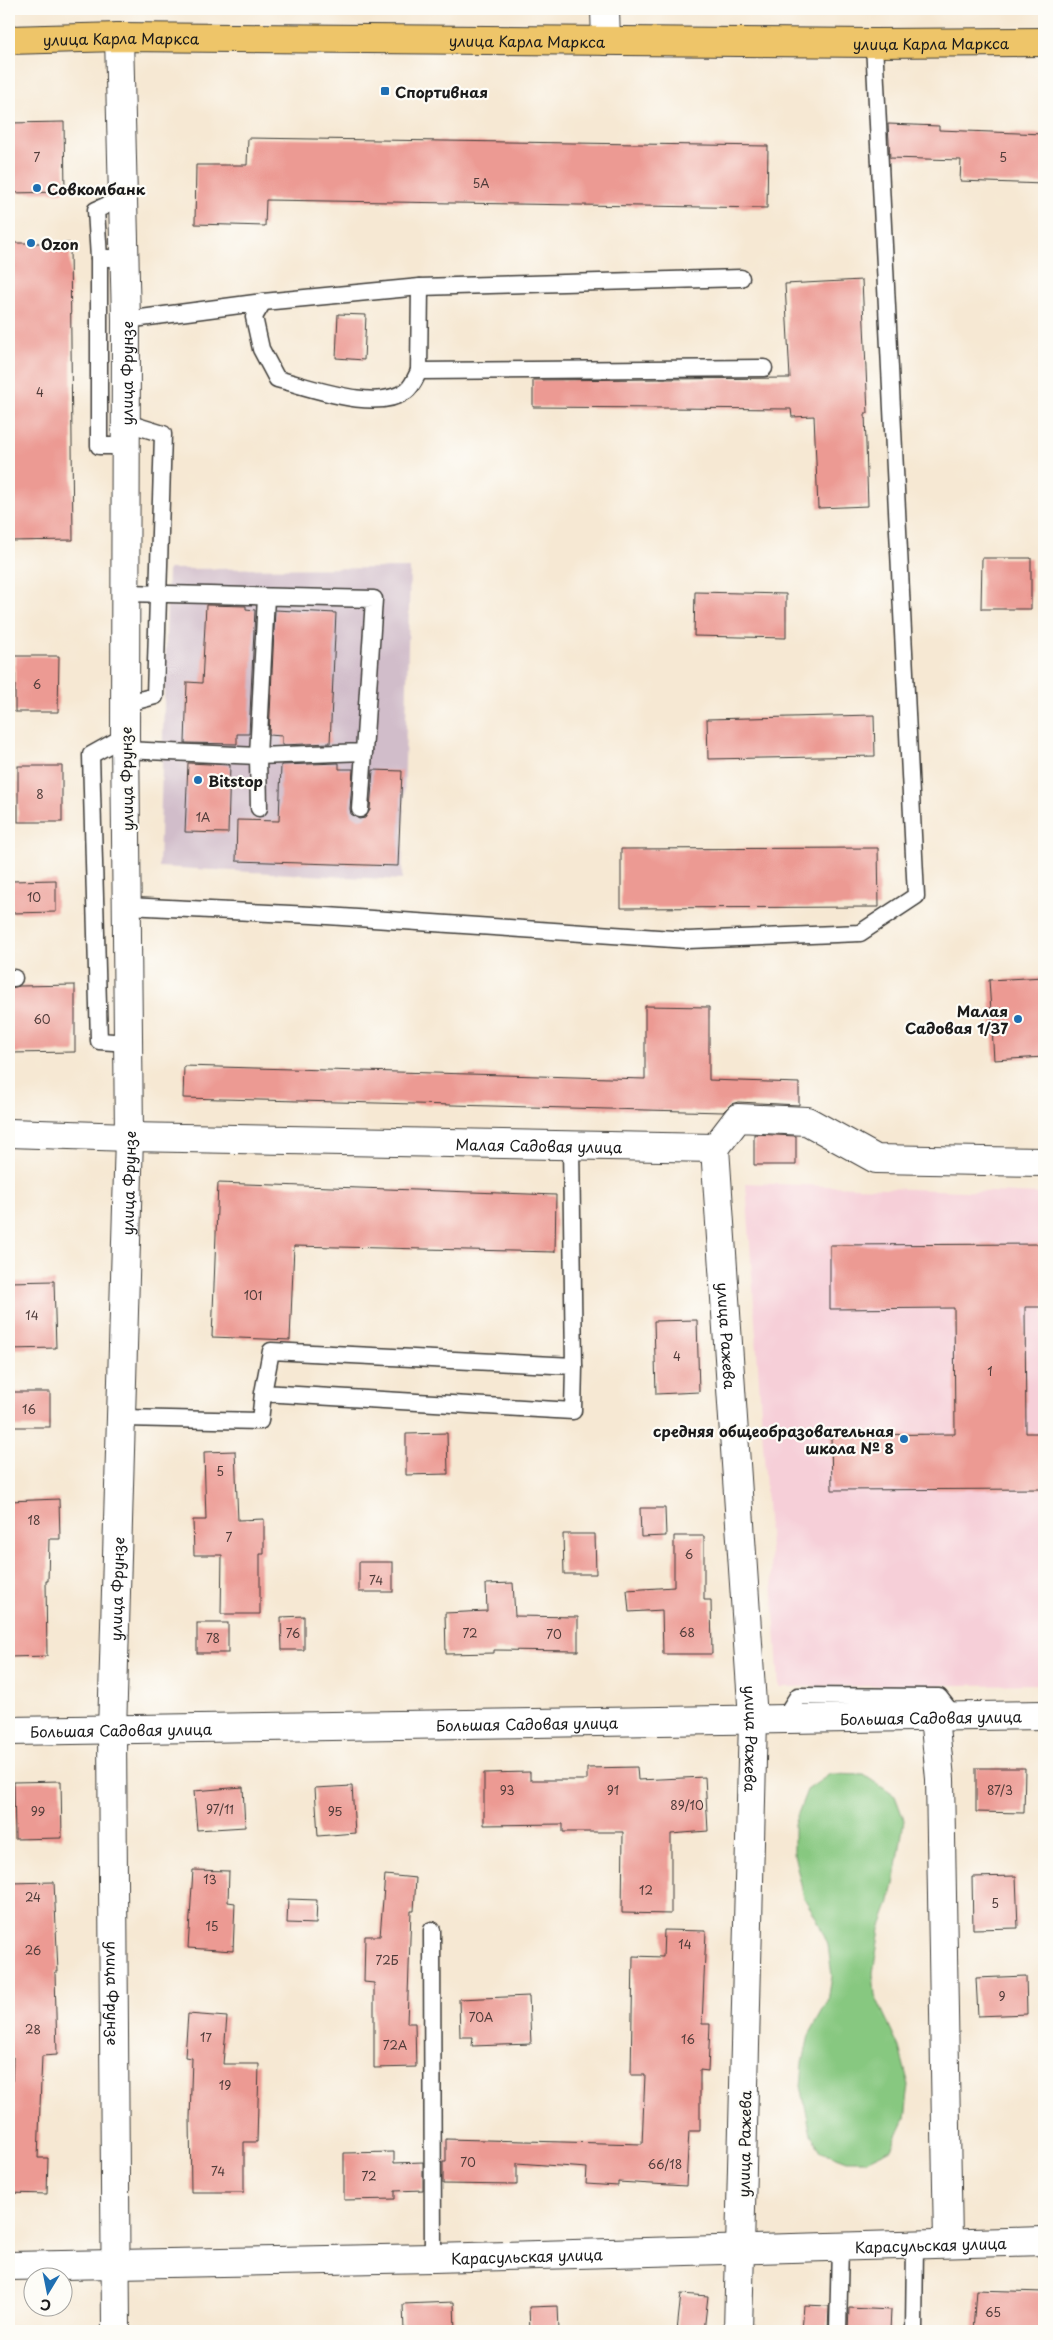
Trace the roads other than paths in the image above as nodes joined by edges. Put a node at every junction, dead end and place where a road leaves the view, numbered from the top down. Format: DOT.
graph roads {
  1 [pos="605,9"];
  2 [pos="119,37"];
  3 [pos="9,40"];
  4 [pos="606,41"];
  5 [pos="1044,42"];
  6 [pos="874,43"];
  7 [pos="111,258"];
  8 [pos="741,278"];
  9 [pos="420,286"];
  10 [pos="263,302"];
  11 [pos="126,320"];
  12 [pos="764,368"];
  13 [pos="419,371"];
  14 [pos="124,434"];
  15 [pos="125,593"];
  16 [pos="158,594"];
  17 [pos="266,597"];
  18 [pos="125,704"];
  19 [pos="125,743"];
  20 [pos="364,752"];
  21 [pos="258,756"];
  22 [pos="259,808"];
  23 [pos="360,809"];
  24 [pos="127,906"];
  25 [pos="127,987"];
  26 [pos="98,990"];
  27 [pos="128,1044"];
  28 [pos="9,1133"];
  29 [pos="129,1137"];
  30 [pos="571,1146"];
  31 [pos="715,1148"];
  32 [pos="1044,1162"];
  33 [pos="574,1366"];
  34 [pos="263,1393"];
  35 [pos="123,1418"];
  36 [pos="1044,1715"];
  37 [pos="944,1716"];
  38 [pos="753,1719"];
  39 [pos="9,1731"];
  40 [pos="112,1731"];
  41 [pos="432,1930"];
  42 [pos="1044,2242"];
  43 [pos="948,2243"];
  44 [pos="915,2244"];
  45 [pos="840,2246"];
  46 [pos="742,2248"];
  47 [pos="433,2258"];
  48 [pos="115,2262"];
  49 [pos="9,2266"];
  50 [pos="116,2331"];
  51 [pos="738,2331"];
  52 [pos="838,2331"];
  53 [pos="914,2331"];
  1 -- 4 [label="street"];
  2 -- 3 [label="main road, улица Карла Маркса"];
  2 -- 4 [label="main road, улица Карла Маркса"];
  2 -- 7 [label="street, улица Фрунзе"];
  4 -- 6 [label="main road, улица Карла Маркса"];
  5 -- 6 [label="main road, улица Карла Маркса"];
  6 -- 24 [label="lane"];
  7 -- 11 [label="street, улица Фрунзе"];
  7 -- 14 [label="lane"];
  8 -- 9 [label="lane"];
  9 -- 10 [label="lane"];
  9 -- 13 [label="lane"];
  10 -- 11 [label="lane"];
  10 -- 13 [label="lane"];
  11 -- 14 [label="street, улица Фрунзе"];
  12 -- 13 [label="lane"];
  14 -- 15 [label="street, улица Фрунзе"];
  14 -- 16 [label="lane"];
  15 -- 16 [label="lane"];
  15 -- 18 [label="street, улица Фрунзе"];
  16 -- 17 [label="lane"];
  16 -- 18 [label="lane"];
  17 -- 20 [label="lane"];
  17 -- 21 [label="lane"];
  18 -- 19 [label="street, улица Фрунзе"];
  19 -- 21 [label="lane"];
  19 -- 24 [label="street, улица Фрунзе"];
  19 -- 26 [label="lane"];
  20 -- 21 [label="lane"];
  20 -- 23 [label="lane"];
  21 -- 22 [label="lane"];
  24 -- 25 [label="street, улица Фрунзе"];
  25 -- 26 [label="lane"];
  25 -- 27 [label="street, улица Фрунзе"];
  26 -- 27 [label="lane"];
  27 -- 29 [label="street, улица Фрунзе"];
  28 -- 29 [label="street, Малая Садовая улица"];
  29 -- 30 [label="street, Малая Садовая улица"];
  29 -- 35 [label="street, улица Фрунзе"];
  30 -- 31 [label="street, Малая Садовая улица"];
  30 -- 33 [label="lane"];
  31 -- 32 [label="street"];
  31 -- 38 [label="street, улица Ражева"];
  33 -- 34 [label="lane"];
  33 -- 34 [label="lane"];
  34 -- 35 [label="lane"];
  35 -- 40 [label="street, улица Фрунзе"];
  36 -- 37 [label="street, Большая Садовая улица"];
  37 -- 38 [label="street, Большая Садовая улица"];
  37 -- 43 [label="street"];
  38 -- 40 [label="street, Большая Садовая улица"];
  38 -- 46 [label="street, улица Ражева"];
  39 -- 40 [label="street, Большая Садовая улица"];
  40 -- 48 [label="street, улица Фрунзе"];
  41 -- 47 [label="lane"];
  42 -- 43 [label="street, Карасульская улица"];
  43 -- 44 [label="street, Карасульская улица"];
  44 -- 45 [label="street, Карасульская улица"];
  44 -- 53 [label="lane"];
  45 -- 46 [label="street, Карасульская улица"];
  45 -- 52 [label="lane"];
  46 -- 47 [label="street, Карасульская улица"];
  46 -- 51 [label="street, улица Ражева"];
  47 -- 48 [label="street, Карасульская улица"];
  48 -- 49 [label="street, Карасульская улица"];
  48 -- 50 [label="street, улица Фрунзе"];
}
